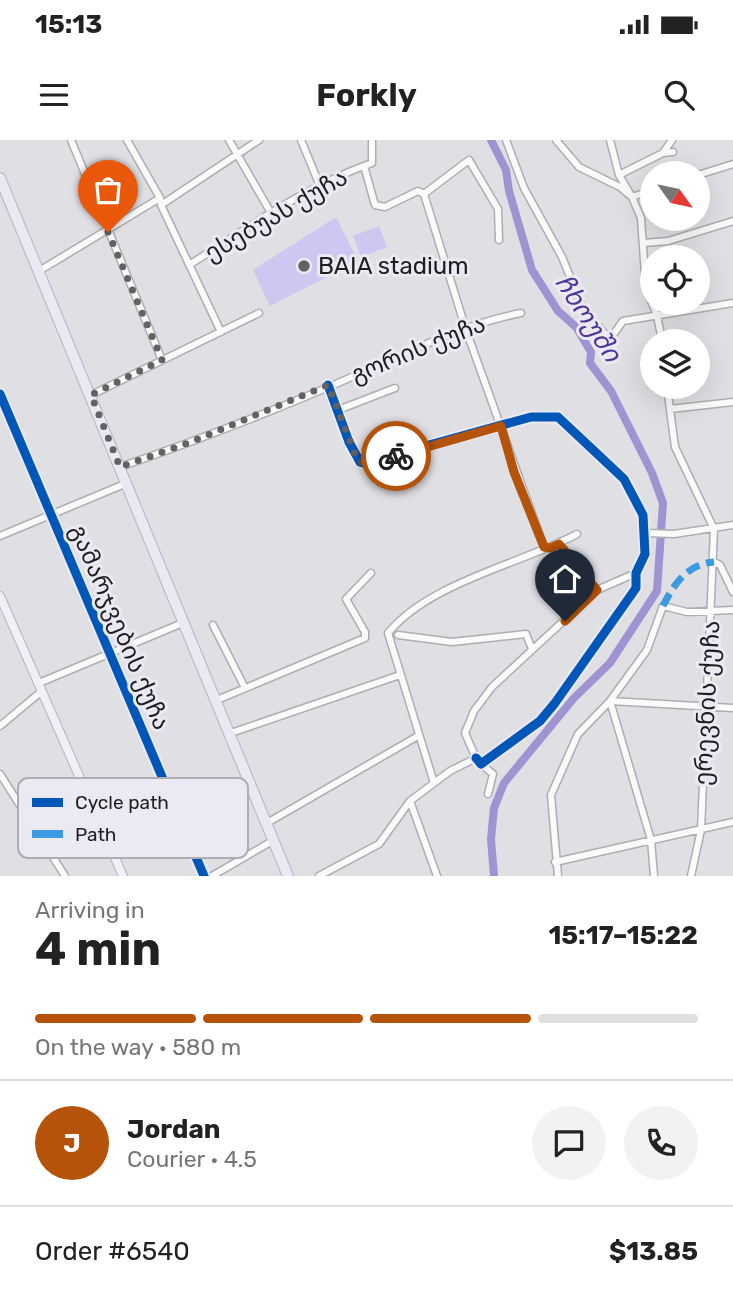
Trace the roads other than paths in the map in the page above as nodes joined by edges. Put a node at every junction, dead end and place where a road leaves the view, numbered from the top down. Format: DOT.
graph roads {
  1 [pos="71,140"];
  2 [pos="127,140"];
  3 [pos="229,140"];
  4 [pos="259,140"];
  5 [pos="301,140"];
  6 [pos="372,140"];
  7 [pos="506,140"];
  8 [pos="556,140"];
  9 [pos="610,140"];
  10 [pos="672,140"];
  11 [pos="673,152"];
  12 [pos="238,153"];
  13 [pos="663,153"];
  14 [pos="733,164"];
  15 [pos="364,166"];
  16 [pos="710,171"];
  17 [pos="619,175"];
  18 [pos="0,178"];
  19 [pos="320,187"];
  20 [pos="424,194"];
  21 [pos="640,194"];
  22 [pos="632,197"];
  23 [pos="160,202"];
  24 [pos="271,214"];
  25 [pos="733,221"];
  26 [pos="108,232"];
  27 [pos="499,240"];
  28 [pos="643,243"];
  29 [pos="189,265"];
  30 [pos="39,271"];
  31 [pos="733,303"];
  32 [pos="710,307"];
  33 [pos="259,313"];
  34 [pos="521,313"];
  35 [pos="657,315"];
  36 [pos="660,329"];
  37 [pos="466,330"];
  38 [pos="221,332"];
  39 [pos="162,360"];
  40 [pos="328,385"];
  41 [pos="395,388"];
  42 [pos="0,394"];
  43 [pos="91,395"];
  44 [pos="669,399"];
  45 [pos="733,402"];
  46 [pos="670,409"];
  47 [pos="338,410"];
  48 [pos="501,426"];
  49 [pos="120,467"];
  50 [pos="127,483"];
  51 [pos="52,515"];
  52 [pos="733,524"];
  53 [pos="714,529"];
  54 [pos="645,533"];
  55 [pos="577,534"];
  56 [pos="0,536"];
  57 [pos="559,544"];
  58 [pos="544,547"];
  59 [pos="713,562"];
  60 [pos="371,573"];
  61 [pos="636,573"];
  62 [pos="597,590"];
  63 [pos="733,592"];
  64 [pos="0,596"];
  65 [pos="733,610"];
  66 [pos="712,611"];
  67 [pos="185,622"];
  68 [pos="213,625"];
  69 [pos="398,635"];
  70 [pos="533,649"];
  71 [pos="111,654"];
  72 [pos="400,676"];
  73 [pos="41,687"];
  74 [pos="245,688"];
  75 [pos="217,700"];
  76 [pos="610,701"];
  77 [pos="708,707"];
  78 [pos="733,708"];
  79 [pos="0,726"];
  80 [pos="231,733"];
  81 [pos="418,736"];
  82 [pos="479,761"];
  83 [pos="0,775"];
  84 [pos="80,778"];
  85 [pos="163,778"];
  86 [pos="434,783"];
  87 [pos="488,794"];
  88 [pos="410,801"];
  89 [pos="18,803"];
  90 [pos="733,822"];
  91 [pos="267,823"];
  92 [pos="701,830"];
  93 [pos="274,840"];
  94 [pos="651,840"];
  95 [pos="248,855"];
  96 [pos="53,858"];
  97 [pos="115,858"];
  98 [pos="196,858"];
  99 [pos="243,858"];
  100 [pos="555,863"];
  101 [pos="65,876"];
  102 [pos="123,876"];
  103 [pos="204,876"];
  104 [pos="212,876"];
  105 [pos="288,876"];
  106 [pos="319,876"];
  107 [pos="437,876"];
  108 [pos="558,876"];
  109 [pos="654,876"];
  110 [pos="691,876"];
  1 -- 26 [label="street"];
  2 -- 23 [label="street"];
  3 -- 12 [label="street"];
  4 -- 12 [label="street"];
  5 -- 19 [label="street"];
  6 -- 15 [label="street, ესებუას ქუჩა"];
  7 -- 35 [label="street"];
  8 -- 22 [label="street"];
  9 -- 17 [label="street"];
  10 -- 13 [label="street"];
  11 -- 13 [label="street"];
  12 -- 23 [label="street"];
  12 -- 24 [label="street"];
  13 -- 17 [label="street"];
  14 -- 16 [label="street"];
  15 -- 19 [label="street, ესებუას ქუჩა"];
  15 -- 20 [label="street, ესებუას ქუჩა"];
  17 -- 22 [label="street"];
  18 -- 30 [label="highway"];
  19 -- 24 [label="street, ესებუას ქუჩა"];
  20 -- 27 [label="street"];
  20 -- 37 [label="street"];
  21 -- 22 [label="street"];
  22 -- 28 [label="street"];
  23 -- 26 [label="street"];
  23 -- 29 [label="street"];
  24 -- 29 [label="street, ესებუას ქუჩა"];
  25 -- 28 [label="street"];
  26 -- 30 [label="street"];
  26 -- 39 [label="street"];
  29 -- 38 [label="street"];
  30 -- 43 [label="highway"];
  31 -- 32 [label="street"];
  33 -- 38 [label="street"];
  34 -- 37 [label="street, გორის ქუჩა"];
  35 -- 36 [label="street"];
  37 -- 40 [label="street, გორის ქუჩა"];
  37 -- 48 [label="street"];
  38 -- 39 [label="street"];
  39 -- 43 [label="street"];
  40 -- 47 [label="street"];
  40 -- 49 [label="street, გორის ქუჩა"];
  41 -- 47 [label="street"];
  42 -- 51 [label="street, გამარჯვების ქუჩა"];
  43 -- 49 [label="highway"];
  44 -- 46 [label="street"];
  45 -- 46 [label="street"];
  46 -- 53 [label="street"];
  47 -- 48 [label="street"];
  48 -- 54 [label="street"];
  48 -- 58 [label="street"];
  49 -- 50 [label="highway"];
  50 -- 51 [label="street"];
  50 -- 67 [label="highway"];
  51 -- 56 [label="street"];
  51 -- 71 [label="street, გამარჯვების ქუჩა"];
  52 -- 53 [label="street"];
  53 -- 54 [label="street"];
  53 -- 59 [label="street, ერევნის ქუჩა"];
  54 -- 61 [label="street"];
  55 -- 57 [label="street"];
  57 -- 58 [label="street"];
  57 -- 62 [label="street"];
  58 -- 72 [label="street"];
  59 -- 63 [label="street"];
  59 -- 66 [label="street, ერევნის ქუჩა"];
  60 -- 74 [label="street"];
  61 -- 62 [label="street"];
  61 -- 82 [label="street"];
  62 -- 70 [label="street"];
  64 -- 73 [label="main road"];
  65 -- 66 [label="street"];
  66 -- 76 [label="street"];
  66 -- 77 [label="street, ერევნის ქუჩა"];
  67 -- 71 [label="street"];
  67 -- 75 [label="highway"];
  68 -- 74 [label="street"];
  69 -- 70 [label="street"];
  70 -- 82 [label="street"];
  71 -- 73 [label="street"];
  71 -- 85 [label="street, გამარჯვების ქუჩა"];
  72 -- 80 [label="street"];
  72 -- 81 [label="street"];
  73 -- 79 [label="street"];
  73 -- 84 [label="main road"];
  74 -- 75 [label="street"];
  75 -- 80 [label="highway"];
  76 -- 77 [label="street"];
  76 -- 94 [label="street"];
  76 -- 100 [label="street"];
  77 -- 78 [label="street"];
  77 -- 92 [label="street, ერევნის ქუჩა"];
  80 -- 91 [label="highway"];
  81 -- 86 [label="street"];
  81 -- 91 [label="street"];
  82 -- 86 [label="street"];
  82 -- 87 [label="street"];
  83 -- 89 [label="street"];
  86 -- 88 [label="street"];
  88 -- 106 [label="street"];
  88 -- 107 [label="street"];
  90 -- 92 [label="street"];
  91 -- 93 [label="highway"];
  92 -- 94 [label="street"];
  92 -- 110 [label="street, ერევნის ქუჩა"];
  93 -- 95 [label="street"];
  93 -- 105 [label="highway"];
  94 -- 100 [label="street"];
  94 -- 109 [label="street"];
  96 -- 101 [label="street"];
  97 -- 102 [label="main road"];
  98 -- 103 [label="street, გამარჯვების ქუჩა"];
  99 -- 104 [label="street"];
  100 -- 108 [label="street"];
}
